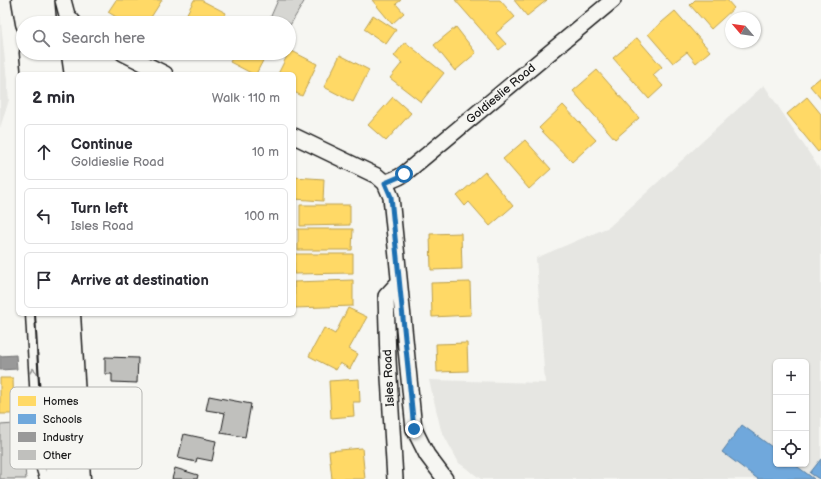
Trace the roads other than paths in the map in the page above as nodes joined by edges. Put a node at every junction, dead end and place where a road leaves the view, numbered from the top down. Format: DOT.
graph roads {
  1 [pos="23,0"];
  2 [pos="42,0"];
  3 [pos="63,0"];
  4 [pos="613,0"];
  5 [pos="26,16"];
  6 [pos="45,16"];
  7 [pos="69,16"];
  8 [pos="31,60"];
  9 [pos="50,60"];
  10 [pos="135,60"];
  11 [pos="32,72"];
  12 [pos="52,72"];
  13 [pos="161,72"];
  14 [pos="296,137"];
  15 [pos="385,183"];
  16 [pos="399,282"];
  17 [pos="30,316"];
  18 [pos="47,316"];
  19 [pos="69,316"];
  20 [pos="34,387"];
  21 [pos="51,387"];
  22 [pos="73,387"];
  23 [pos="41,469"];
  24 [pos="56,469"];
  25 [pos="78,469"];
  26 [pos="44,479"];
  27 [pos="57,479"];
  28 [pos="79,479"];
  29 [pos="395,479"];
  30 [pos="445,479"];
  1 -- 5 [label="highway"];
  2 -- 6 [label="highway"];
  3 -- 7 [label="street"];
  4 -- 15 [label="street, Goldieslie Road"];
  8 -- 11 [label="highway"];
  9 -- 12 [label="highway"];
  10 -- 13 [label="street"];
  14 -- 15 [label="street"];
  15 -- 16 [label="street, Isles Road"];
  16 -- 29 [label="street, Isles Road"];
  16 -- 30 [label="street, Isles Road"];
  20 -- 17 [label="lane, one-way"];
  18 -- 21 [label="highway"];
  19 -- 22 [label="highway"];
  26 -- 23 [label="lane, one-way"];
  24 -- 27 [label="highway"];
  25 -- 28 [label="highway"];
}
